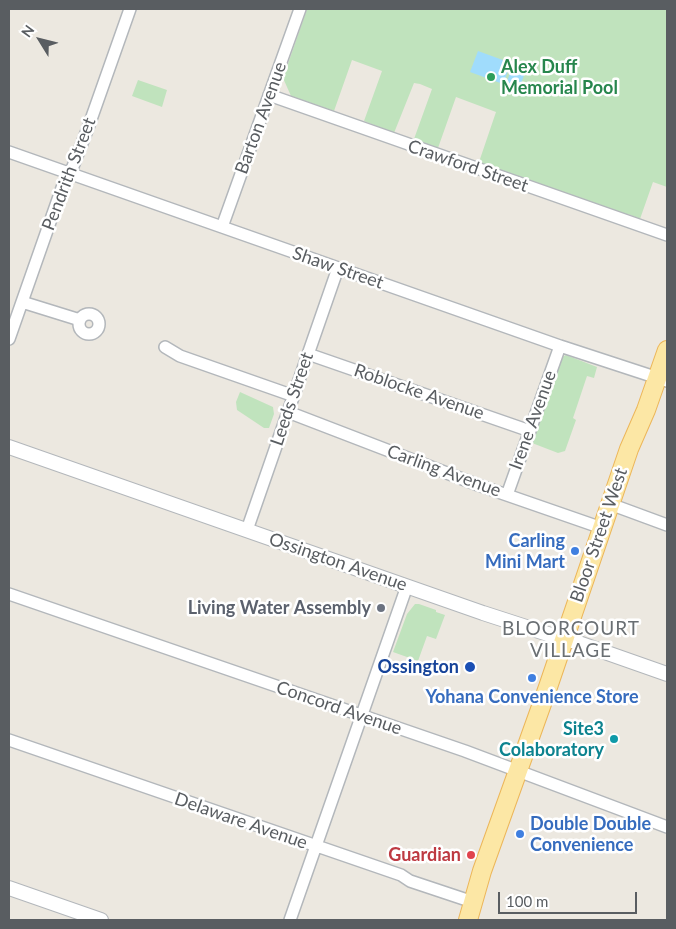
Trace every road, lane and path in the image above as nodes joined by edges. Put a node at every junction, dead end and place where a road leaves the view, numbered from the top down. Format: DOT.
graph roads {
  1 [pos="130,9"];
  2 [pos="300,9"];
  3 [pos="269,95"];
  4 [pos="9,152"];
  5 [pos="70,173"];
  6 [pos="222,227"];
  7 [pos="667,235"];
  8 [pos="338,268"];
  9 [pos="22,302"];
  10 [pos="80,320"];
  11 [pos="9,339"];
  12 [pos="560,346"];
  13 [pos="165,347"];
  14 [pos="667,350"];
  15 [pos="308,354"];
  16 [pos="662,380"];
  17 [pos="294,396"];
  18 [pos="288,412"];
  19 [pos="530,431"];
  20 [pos="9,447"];
  21 [pos="507,495"];
  22 [pos="610,504"];
  23 [pos="667,525"];
  24 [pos="602,528"];
  25 [pos="247,530"];
  26 [pos="407,586"];
  27 [pos="9,594"];
  28 [pos="565,639"];
  29 [pos="667,674"];
  30 [pos="362,716"];
  31 [pos="9,740"];
  32 [pos="517,771"];
  33 [pos="667,827"];
  34 [pos="316,847"];
  35 [pos="9,888"];
  36 [pos="472,915"];
  37 [pos="101,920"];
  38 [pos="290,920"];
  1 -- 5 [label="street, Pendrith Street"];
  2 -- 3 [label="street, Barton Avenue"];
  3 -- 6 [label="street, Barton Avenue"];
  3 -- 7 [label="street, Crawford Street"];
  4 -- 5 [label="street, Shaw Street"];
  5 -- 6 [label="street, Shaw Street"];
  5 -- 9 [label="street, Pendrith Street"];
  6 -- 8 [label="street, Shaw Street"];
  8 -- 12 [label="street, Shaw Street"];
  8 -- 15 [label="street, Leeds Street"];
  9 -- 10 [label="street"];
  9 -- 11 [label="street, Pendrith Street"];
  12 -- 16 [label="street, Shaw Street"];
  12 -- 19 [label="street, Irene Avenue"];
  13 -- 17 [label="street"];
  14 -- 16 [label="main road, Bloor Street West"];
  15 -- 17 [label="street, Leeds Street"];
  15 -- 19 [label="street, Roblocke Avenue"];
  16 -- 22 [label="main road, Bloor Street West"];
  17 -- 18 [label="street, Leeds Street"];
  18 -- 21 [label="street, Carling Avenue"];
  18 -- 25 [label="street, Leeds Street"];
  19 -- 21 [label="street, Irene Avenue"];
  20 -- 25 [label="street, Ossington Avenue"];
  21 -- 24 [label="street, Carling Avenue"];
  22 -- 23 [label="street"];
  22 -- 24 [label="main road, Bloor Street West"];
  24 -- 28 [label="main road, Bloor Street West"];
  25 -- 26 [label="street, Ossington Avenue"];
  26 -- 28 [label="street, Ossington Avenue"];
  26 -- 30 [label="street"];
  27 -- 30 [label="street, Concord Avenue"];
  28 -- 29 [label="street, Ossington Avenue"];
  28 -- 32 [label="main road, Bloor Street West"];
  30 -- 32 [label="street, Concord Avenue"];
  30 -- 34 [label="street"];
  31 -- 34 [label="street, Delaware Avenue"];
  32 -- 33 [label="street, Concord Avenue"];
  32 -- 36 [label="main road, Bloor Street West"];
  34 -- 36 [label="street, Delaware Avenue"];
  34 -- 38 [label="street"];
  35 -- 37 [label="street"];
}
